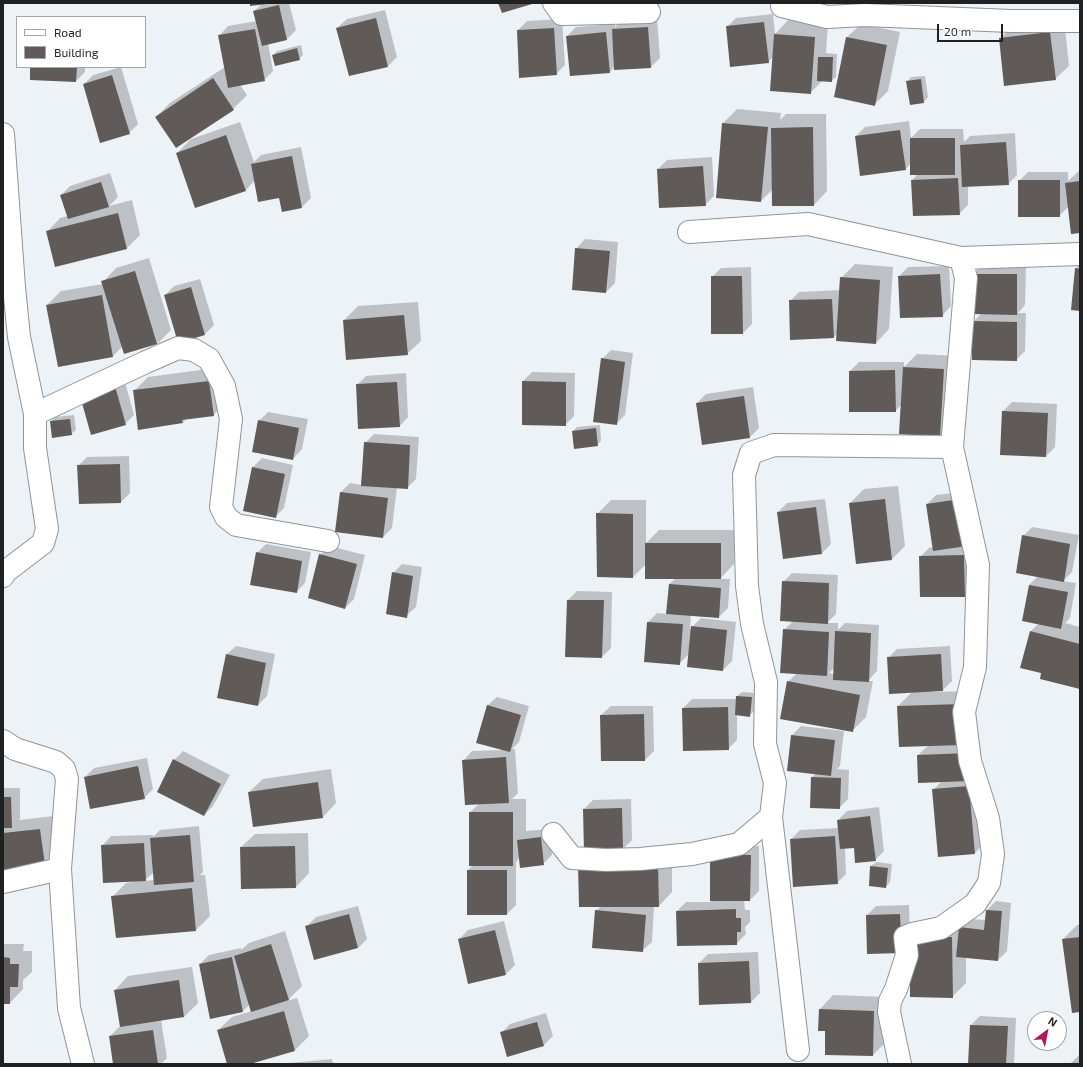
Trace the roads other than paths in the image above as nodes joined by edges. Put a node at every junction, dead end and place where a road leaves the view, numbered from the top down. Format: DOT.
graph roads {
  1 [pos="554,3"];
  2 [pos="782,6"];
  3 [pos="649,12"];
  4 [pos="1080,21"];
  5 [pos="3,134"];
  6 [pos="689,232"];
  7 [pos="1080,254"];
  8 [pos="961,258"];
  9 [pos="35,414"];
  10 [pos="952,447"];
  11 [pos="328,541"];
  12 [pos="3,576"];
  13 [pos="3,741"];
  14 [pos="771,817"];
  15 [pos="553,834"];
  16 [pos="60,869"];
  17 [pos="3,882"];
  18 [pos="798,1050"];
  19 [pos="83,1064"];
  20 [pos="900,1064"];
  1 -- 3 [label="street"];
  2 -- 4 [label="street"];
  5 -- 9 [label="street"];
  6 -- 8 [label="street"];
  7 -- 8 [label="street"];
  8 -- 10 [label="street"];
  9 -- 11 [label="street"];
  9 -- 12 [label="street"];
  10 -- 14 [label="street"];
  10 -- 20 [label="street"];
  13 -- 16 [label="street"];
  14 -- 15 [label="street"];
  14 -- 18 [label="street"];
  16 -- 17 [label="street"];
  16 -- 19 [label="street"];
}
